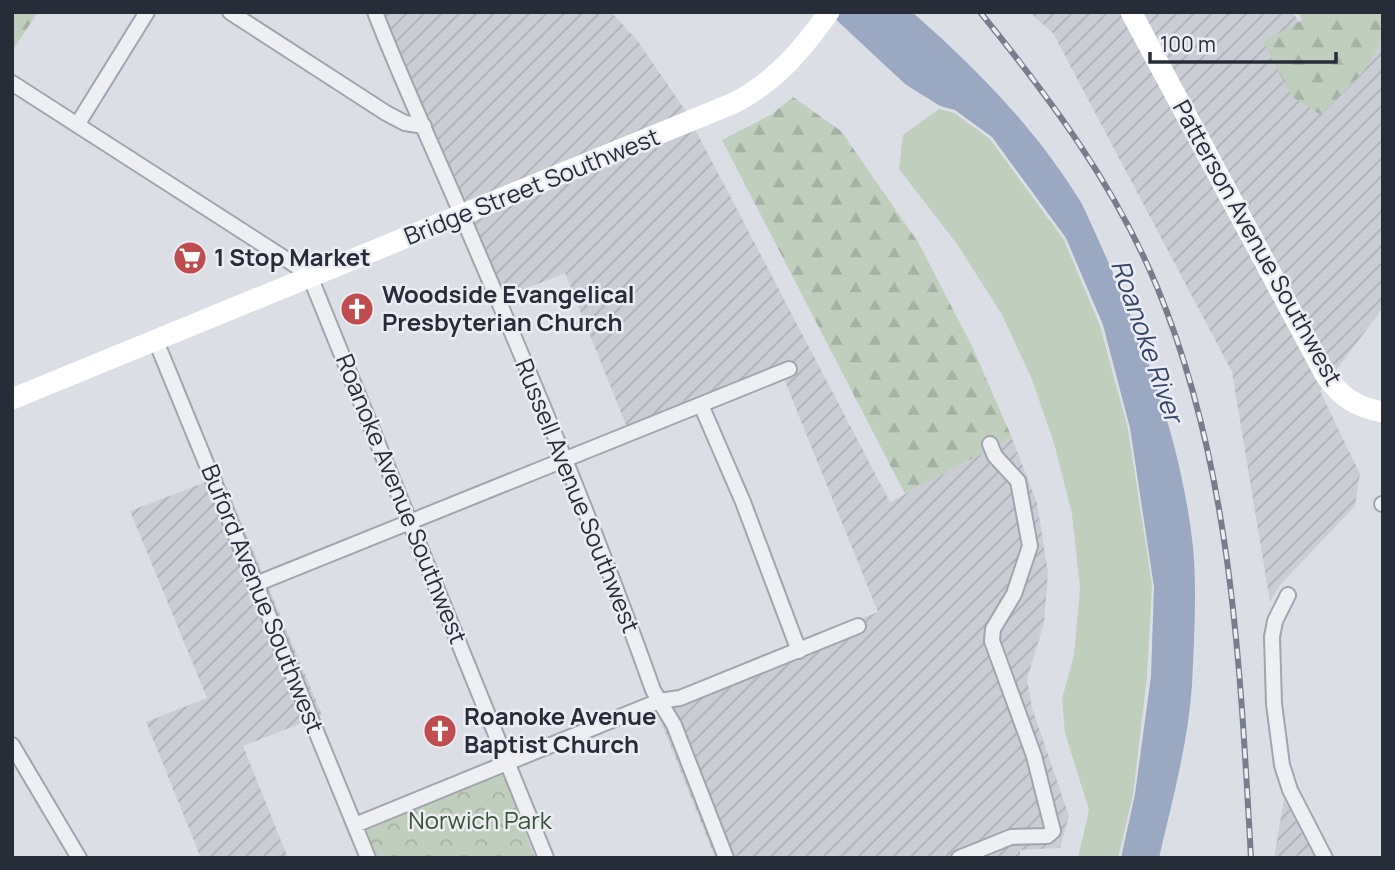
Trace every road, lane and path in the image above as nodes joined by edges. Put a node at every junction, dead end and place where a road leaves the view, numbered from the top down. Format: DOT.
graph roads {
  1 [pos="147,12"];
  2 [pos="230,12"];
  3 [pos="375,12"];
  4 [pos="1131,12"];
  5 [pos="823,21"];
  6 [pos="12,83"];
  7 [pos="78,125"];
  8 [pos="424,125"];
  9 [pos="462,216"];
  10 [pos="311,277"];
  11 [pos="156,341"];
  12 [pos="789,369"];
  13 [pos="12,400"];
  14 [pos="701,405"];
  15 [pos="1383,412"];
  16 [pos="990,444"];
  17 [pos="564,461"];
  18 [pos="410,522"];
  19 [pos="256,584"];
  20 [pos="1288,595"];
  21 [pos="858,626"];
  22 [pos="799,650"];
  23 [pos="659,701"];
  24 [pos="12,745"];
  25 [pos="508,763"];
  26 [pos="355,825"];
  27 [pos="79,858"];
  28 [pos="368,858"];
  29 [pos="546,858"];
  30 [pos="726,858"];
  31 [pos="959,858"];
  32 [pos="1325,858"];
  1 -- 7 [label="street"];
  2 -- 8 [label="street"];
  3 -- 8 [label="street, Russell Avenue Southwest"];
  4 -- 15 [label="street, Patterson Avenue Southwest"];
  5 -- 9 [label="street, Bridge Street Southwest"];
  6 -- 7 [label="street, Roanoke Avenue Southwest"];
  7 -- 10 [label="street, Roanoke Avenue Southwest"];
  8 -- 9 [label="street, Russell Avenue Southwest"];
  9 -- 10 [label="street, Bridge Street Southwest"];
  9 -- 17 [label="street, Russell Avenue Southwest"];
  10 -- 11 [label="street, Bridge Street Southwest"];
  10 -- 18 [label="street, Roanoke Avenue Southwest"];
  11 -- 13 [label="street, Bridge Street Southwest"];
  11 -- 19 [label="street, Buford Avenue Southwest"];
  12 -- 14 [label="street"];
  14 -- 17 [label="street"];
  14 -- 22 [label="street"];
  16 -- 31 [label="street"];
  17 -- 18 [label="street"];
  17 -- 23 [label="street, Russell Avenue Southwest"];
  18 -- 19 [label="street"];
  18 -- 25 [label="street, Roanoke Avenue Southwest"];
  19 -- 26 [label="street, Buford Avenue Southwest"];
  20 -- 32 [label="street"];
  21 -- 22 [label="street"];
  22 -- 23 [label="street"];
  23 -- 25 [label="street"];
  23 -- 30 [label="street, Russell Avenue Southwest"];
  24 -- 27 [label="street"];
  25 -- 26 [label="street"];
  25 -- 29 [label="street, Roanoke Avenue Southwest"];
  26 -- 28 [label="street, Buford Avenue Southwest"];
}
